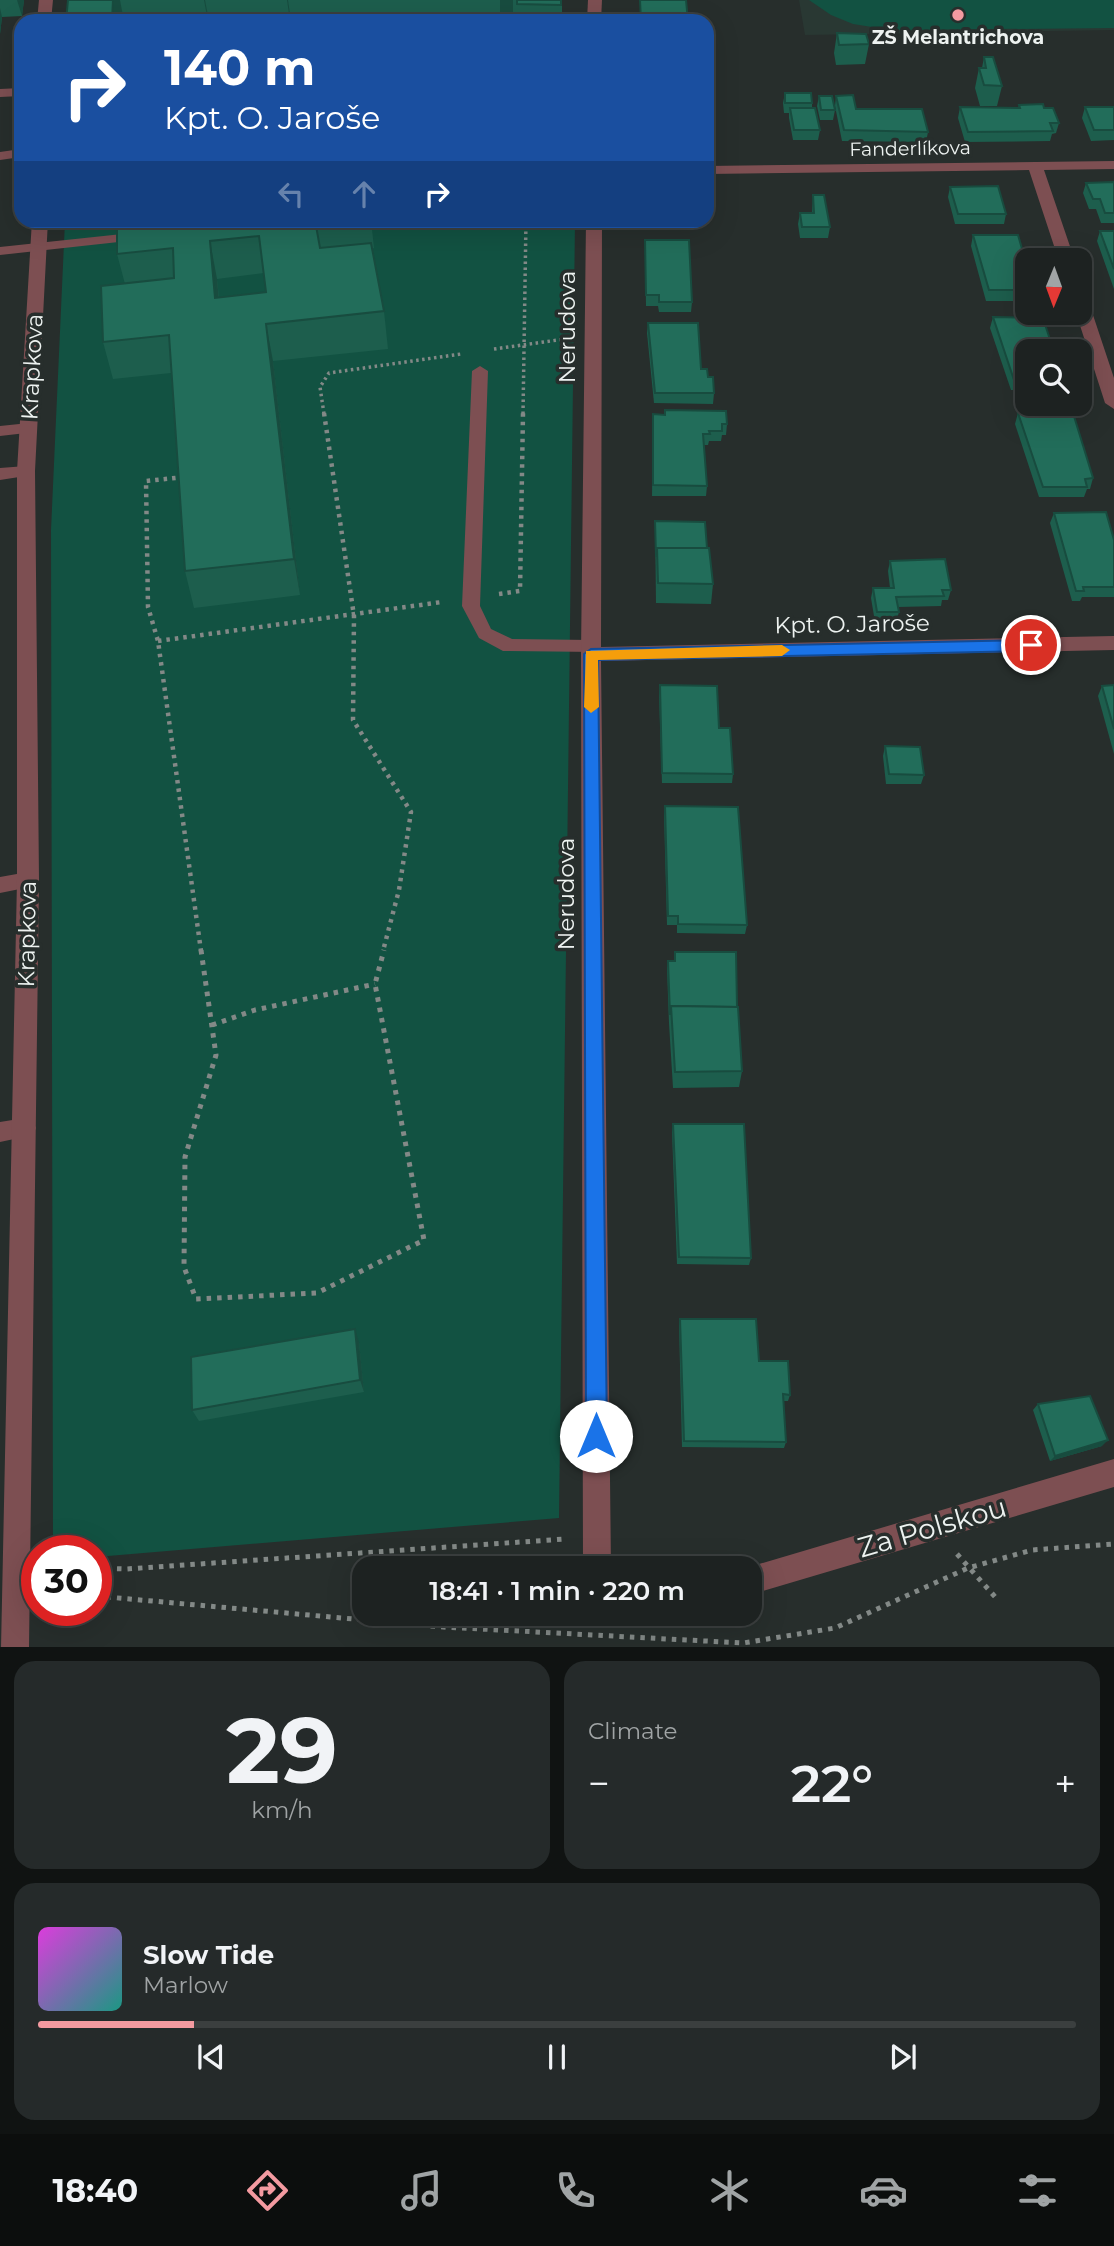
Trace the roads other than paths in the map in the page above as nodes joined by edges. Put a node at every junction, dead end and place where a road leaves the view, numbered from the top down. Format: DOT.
graph roads {
  1 [pos="1114,165"];
  2 [pos="1035,166"];
  3 [pos="714,170"];
  4 [pos="39,228"];
  5 [pos="594,228"];
  6 [pos="163,234"];
  7 [pos="38,248"];
  8 [pos="1063,248"];
  9 [pos="0,251"];
  10 [pos="1089,326"];
  11 [pos="480,371"];
  12 [pos="1114,403"];
  13 [pos="29,428"];
  14 [pos="0,431"];
  15 [pos="26,471"];
  16 [pos="0,474"];
  17 [pos="1114,643"];
  18 [pos="591,651"];
  19 [pos="28,880"];
  20 [pos="0,885"];
  21 [pos="25,1128"];
  22 [pos="0,1132"];
  23 [pos="10,1388"];
  24 [pos="1114,1473"];
  25 [pos="597,1556"];
  26 [pos="762,1576"];
  27 [pos="15,1647"];
  1 -- 2 [label="street, Fanderlíkova"];
  2 -- 3 [label="street, Fanderlíkova"];
  2 -- 8 [label="street"];
  4 -- 7 [label="street, Krapkova"];
  5 -- 18 [label="street, Nerudova"];
  6 -- 7 [label="lane"];
  7 -- 9 [label="lane"];
  7 -- 13 [label="street, Krapkova"];
  10 -- 12 [label="street"];
  11 -- 18 [label="lane"];
  13 -- 14 [label="lane"];
  13 -- 15 [label="street, Krapkova"];
  15 -- 16 [label="lane"];
  15 -- 19 [label="street, Krapkova"];
  17 -- 18 [label="street, Kpt. O. Jaroše"];
  18 -- 25 [label="street, Nerudova"];
  19 -- 20 [label="lane"];
  19 -- 21 [label="street, Krapkova"];
  21 -- 22 [label="lane"];
  21 -- 23 [label="street, Krapkova"];
  23 -- 27 [label="street, Krapkova"];
  24 -- 26 [label="street, Za Polskou"];
}
